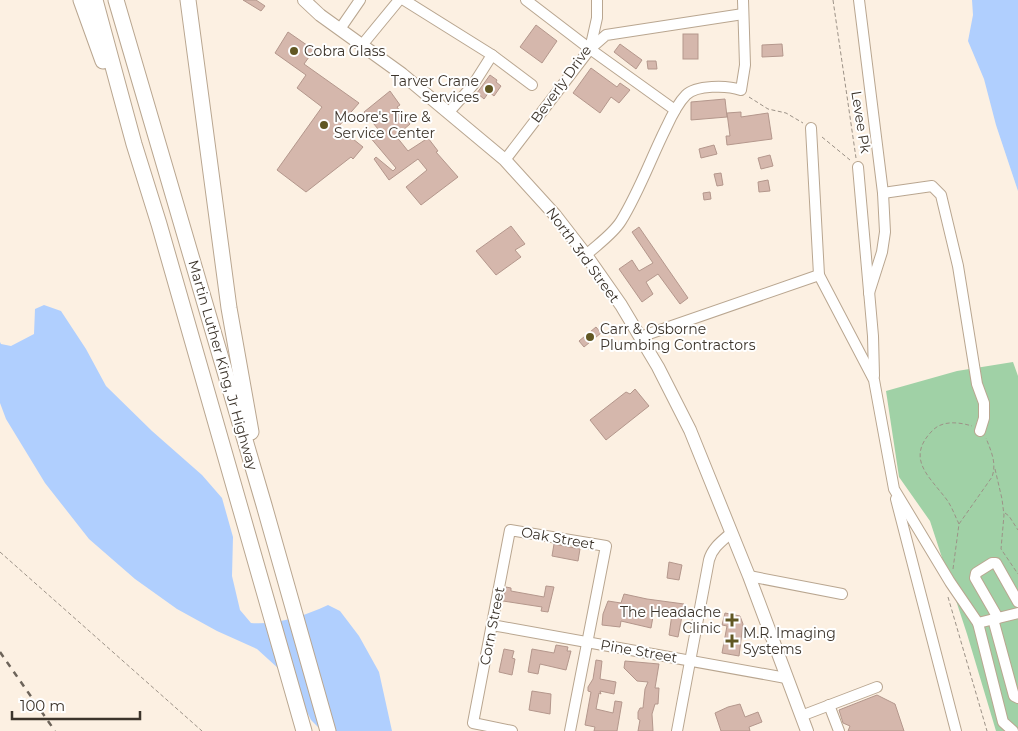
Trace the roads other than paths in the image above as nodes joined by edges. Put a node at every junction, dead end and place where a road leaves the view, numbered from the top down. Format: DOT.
graph roads {
  1 [pos="81,0"];
  2 [pos="95,0"];
  3 [pos="116,0"];
  4 [pos="188,0"];
  5 [pos="304,0"];
  6 [pos="360,0"];
  7 [pos="399,0"];
  8 [pos="404,0"];
  9 [pos="526,0"];
  10 [pos="597,0"];
  11 [pos="743,0"];
  12 [pos="858,0"];
  13 [pos="743,14"];
  14 [pos="340,29"];
  15 [pos="362,45"];
  16 [pos="590,49"];
  17 [pos="492,55"];
  18 [pos="532,84"];
  19 [pos="675,110"];
  20 [pos="449,112"];
  21 [pos="811,128"];
  22 [pos="134,144"];
  23 [pos="505,160"];
  24 [pos="858,166"];
  25 [pos="883,193"];
  26 [pos="586,255"];
  27 [pos="819,275"];
  28 [pos="869,293"];
  29 [pos="640,337"];
  30 [pos="874,380"];
  31 [pos="980,432"];
  32 [pos="894,489"];
  33 [pos="264,505"];
  34 [pos="510,530"];
  35 [pos="732,533"];
  36 [pos="749,576"];
  37 [pos="842,594"];
  38 [pos="1018,602"];
  39 [pos="1018,613"];
  40 [pos="996,619"];
  41 [pos="978,623"];
  42 [pos="492,625"];
  43 [pos="589,642"];
  44 [pos="690,660"];
  45 [pos="287,674"];
  46 [pos="786,678"];
  47 [pos="877,687"];
  48 [pos="1018,698"];
  49 [pos="829,705"];
  50 [pos="801,716"];
  51 [pos="300,731"];
  52 [pos="304,731"];
  53 [pos="328,731"];
  54 [pos="512,731"];
  55 [pos="570,731"];
  56 [pos="677,731"];
  57 [pos="807,731"];
  58 [pos="840,731"];
  59 [pos="956,731"];
  60 [pos="1013,731"];
  1 -- 22 [label="highway"];
  2 -- 22 [label="highway, Martin Luther King, Jr Highway"];
  3 -- 33 [label="highway, Martin Luther King, Jr Highway"];
  4 -- 33 [label="highway"];
  5 -- 14 [label="main road, North 3rd Street"];
  6 -- 14 [label="street"];
  7 -- 15 [label="street"];
  8 -- 17 [label="street"];
  9 -- 16 [label="street"];
  10 -- 16 [label="street, Beverly Drive"];
  11 -- 13 [label="street"];
  12 -- 25 [label="street"];
  13 -- 16 [label="street"];
  13 -- 19 [label="street"];
  14 -- 15 [label="main road, North 3rd Street"];
  15 -- 20 [label="main road, North 3rd Street"];
  16 -- 19 [label="street"];
  16 -- 23 [label="street, Beverly Drive"];
  17 -- 18 [label="street"];
  17 -- 20 [label="street"];
  19 -- 26 [label="street"];
  20 -- 23 [label="main road, North 3rd Street"];
  21 -- 27 [label="street"];
  22 -- 45 [label="highway, Martin Luther King, Jr Highway"];
  23 -- 26 [label="main road, North 3rd Street"];
  24 -- 28 [label="street"];
  25 -- 28 [label="street"];
  25 -- 31 [label="street"];
  26 -- 29 [label="main road, North 3rd Street"];
  27 -- 29 [label="street"];
  27 -- 30 [label="street"];
  28 -- 30 [label="street"];
  29 -- 35 [label="main road, North 3rd Street"];
  30 -- 32 [label="street"];
  32 -- 41 [label="street"];
  32 -- 59 [label="street"];
  33 -- 53 [label="highway, Martin Luther King, Jr Highway"];
  34 -- 42 [label="street, Corn Street"];
  34 -- 43 [label="street, Oak Street"];
  35 -- 36 [label="main road, North 3rd Street"];
  35 -- 44 [label="street"];
  36 -- 37 [label="street"];
  36 -- 46 [label="main road, North 3rd Street"];
  38 -- 40 [label="street"];
  39 -- 40 [label="street"];
  40 -- 41 [label="street"];
  40 -- 48 [label="street"];
  41 -- 60 [label="street"];
  42 -- 43 [label="street, Pine Street"];
  42 -- 54 [label="street, Corn Street"];
  43 -- 44 [label="street, Pine Street"];
  43 -- 55 [label="street"];
  44 -- 46 [label="street, Pine Street"];
  44 -- 56 [label="street"];
  45 -- 51 [label="highway"];
  45 -- 52 [label="highway, Martin Luther King, Jr Highway"];
  46 -- 50 [label="main road, North 3rd Street"];
  47 -- 49 [label="street"];
  49 -- 50 [label="street"];
  49 -- 58 [label="street"];
  50 -- 57 [label="main road, North 3rd Street"];
}
